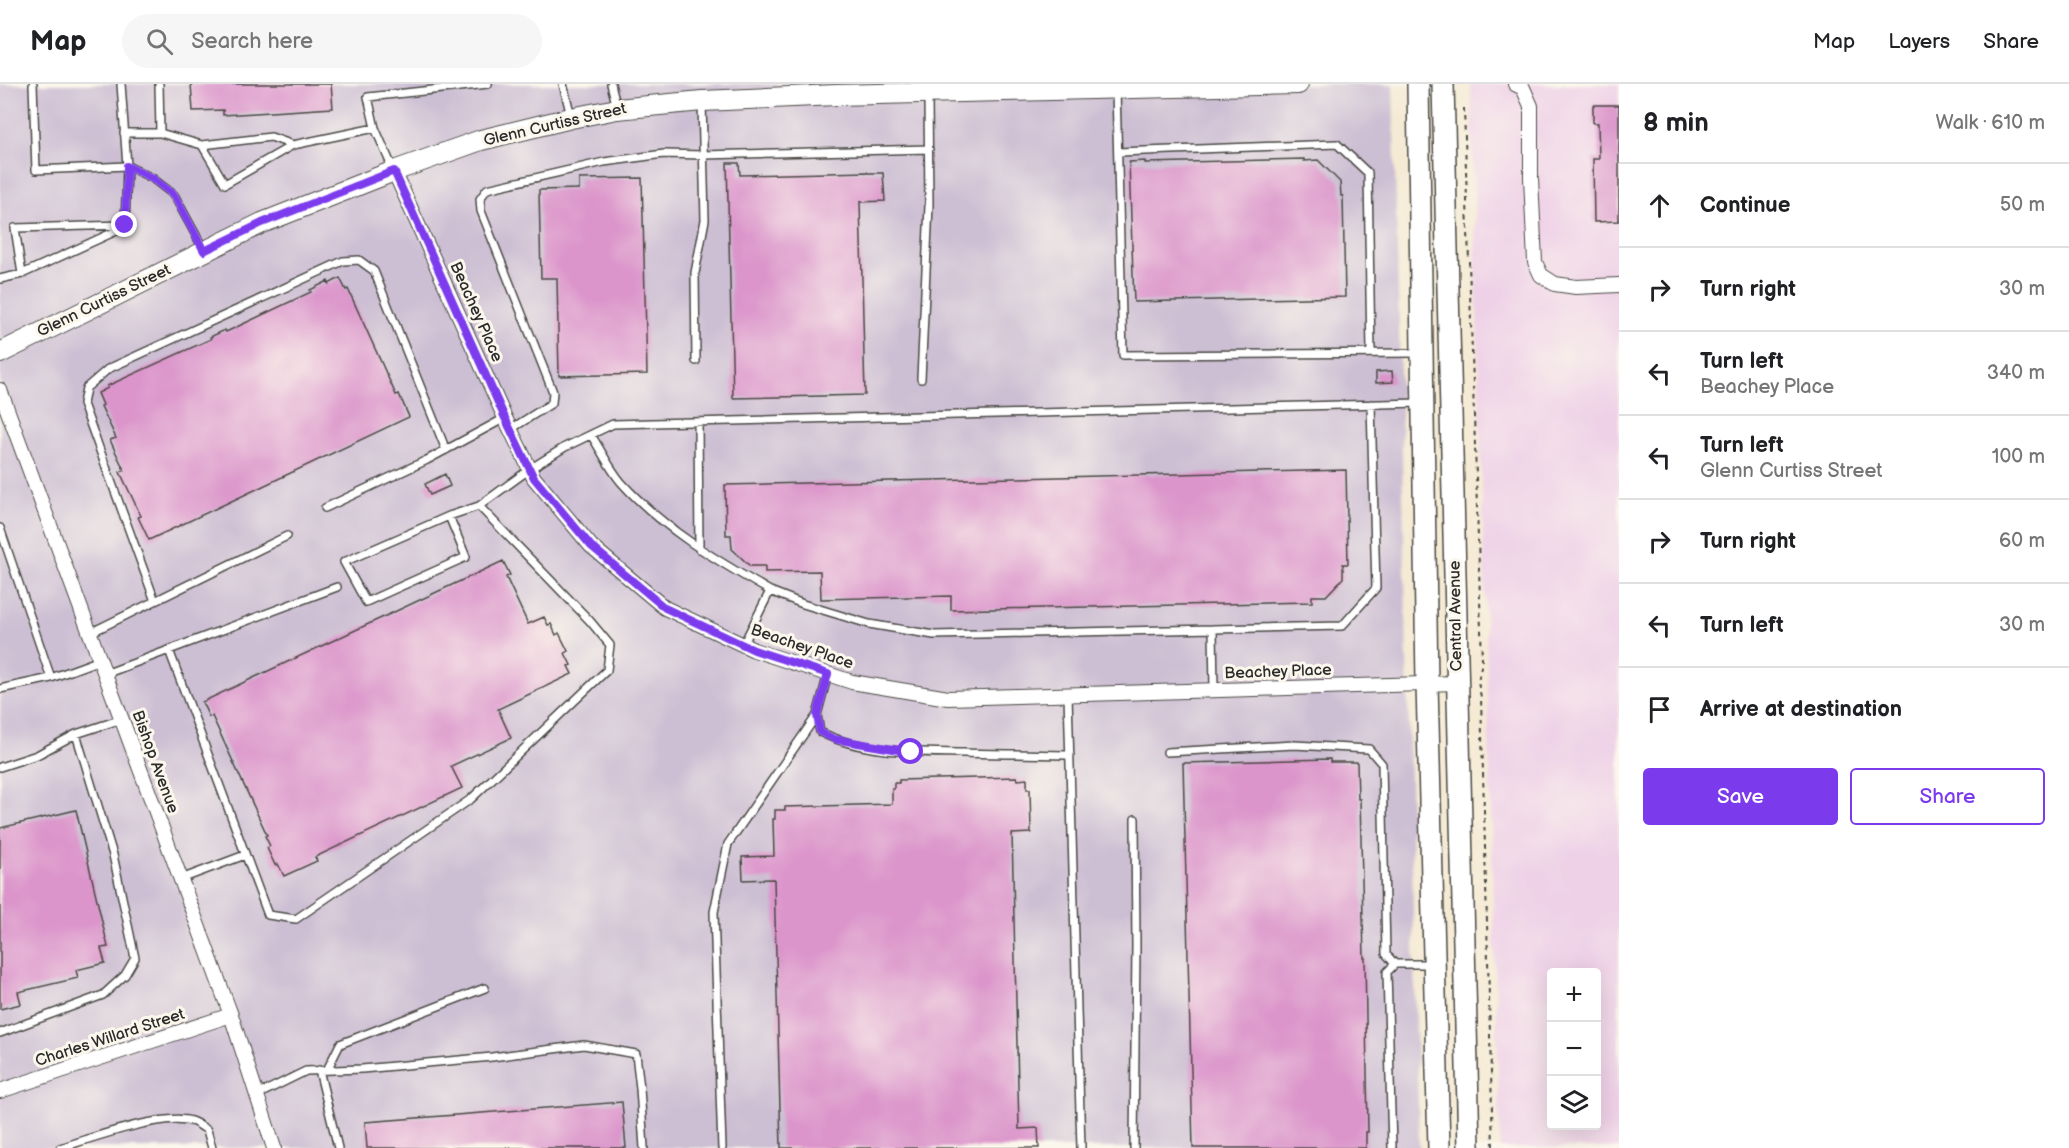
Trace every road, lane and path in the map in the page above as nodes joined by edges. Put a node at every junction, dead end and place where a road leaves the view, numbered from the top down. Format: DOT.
graph roads {
  1 [pos="33,84"];
  2 [pos="121,84"];
  3 [pos="159,84"];
  4 [pos="488,84"];
  5 [pos="563,84"];
  6 [pos="611,84"];
  7 [pos="1298,84"];
  8 [pos="1418,84"];
  9 [pos="1443,84"];
  10 [pos="1515,84"];
  11 [pos="1257,85"];
  12 [pos="1068,87"];
  13 [pos="1126,88"];
  14 [pos="836,90"];
  15 [pos="928,93"];
  16 [pos="702,101"];
  17 [pos="1464,108"];
  18 [pos="617,109"];
  19 [pos="571,118"];
  20 [pos="375,128"];
  21 [pos="124,133"];
  22 [pos="160,133"];
  23 [pos="293,145"];
  24 [pos="202,146"];
  25 [pos="929,150"];
  26 [pos="1118,152"];
  27 [pos="703,155"];
  28 [pos="127,166"];
  29 [pos="394,171"];
  30 [pos="125,225"];
  31 [pos="204,251"];
  32 [pos="22,274"];
  33 [pos="0,279"];
  34 [pos="1619,285"];
  35 [pos="0,353"];
  36 [pos="1371,353"];
  37 [pos="1422,353"];
  38 [pos="696,361"];
  39 [pos="921,379"];
  40 [pos="0,390"];
  41 [pos="1422,403"];
  42 [pos="1450,403"];
  43 [pos="1371,404"];
  44 [pos="698,422"];
  45 [pos="508,424"];
  46 [pos="591,435"];
  47 [pos="446,450"];
  48 [pos="530,469"];
  49 [pos="479,506"];
  50 [pos="325,508"];
  51 [pos="449,516"];
  52 [pos="0,528"];
  53 [pos="287,536"];
  54 [pos="699,549"];
  55 [pos="337,587"];
  56 [pos="770,591"];
  57 [pos="155,601"];
  58 [pos="1213,629"];
  59 [pos="90,633"];
  60 [pos="743,645"];
  61 [pos="169,650"];
  62 [pos="100,660"];
  63 [pos="105,674"];
  64 [pos="828,674"];
  65 [pos="51,678"];
  66 [pos="1457,683"];
  67 [pos="1427,684"];
  68 [pos="0,689"];
  69 [pos="1214,690"];
  70 [pos="1068,695"];
  71 [pos="817,715"];
  72 [pos="122,719"];
  73 [pos="76,734"];
  74 [pos="1167,752"];
  75 [pos="1070,755"];
  76 [pos="0,767"];
  77 [pos="1135,819"];
  78 [pos="245,855"];
  79 [pos="181,879"];
  80 [pos="1464,963"];
  81 [pos="1395,964"];
  82 [pos="1434,964"];
  83 [pos="485,988"];
  84 [pos="231,1015"];
  85 [pos="0,1033"];
  86 [pos="323,1070"];
  87 [pos="0,1091"];
  88 [pos="257,1095"];
  89 [pos="60,1148"];
  90 [pos="212,1148"];
  91 [pos="274,1148"];
  92 [pos="338,1148"];
  93 [pos="644,1148"];
  94 [pos="722,1148"];
  95 [pos="1080,1148"];
  96 [pos="1134,1148"];
  97 [pos="1392,1148"];
  98 [pos="1439,1148"];
  99 [pos="1469,1148"];
  100 [pos="1493,1148"];
  1 -- 28 [label="lane"];
  2 -- 21 [label="lane"];
  3 -- 22 [label="lane"];
  4 -- 20 [label="lane"];
  5 -- 19 [label="lane"];
  6 -- 18 [label="lane"];
  7 -- 11 [label="street, Glenn Curtiss Street"];
  8 -- 37 [label="main road, Central Avenue"];
  9 -- 42 [label="main road, Central Avenue"];
  10 -- 34 [label="street"];
  11 -- 13 [label="street, Glenn Curtiss Street"];
  12 -- 13 [label="street, Glenn Curtiss Street"];
  12 -- 15 [label="street, Glenn Curtiss Street"];
  13 -- 26 [label="lane"];
  14 -- 15 [label="street, Glenn Curtiss Street"];
  14 -- 16 [label="street, Glenn Curtiss Street"];
  15 -- 25 [label="lane"];
  16 -- 18 [label="street, Glenn Curtiss Street"];
  16 -- 27 [label="lane"];
  17 -- 100 [label="path"];
  18 -- 19 [label="street, Glenn Curtiss Street"];
  19 -- 29 [label="street, Glenn Curtiss Street"];
  20 -- 23 [label="lane"];
  20 -- 29 [label="lane"];
  21 -- 22 [label="lane"];
  21 -- 28 [label="lane"];
  22 -- 24 [label="lane"];
  23 -- 24 [label="lane"];
  23 -- 24 [label="lane"];
  25 -- 27 [label="lane"];
  25 -- 39 [label="lane"];
  26 -- 36 [label="lane"];
  26 -- 36 [label="lane"];
  27 -- 38 [label="lane"];
  27 -- 45 [label="lane"];
  28 -- 30 [label="lane"];
  28 -- 31 [label="lane"];
  29 -- 31 [label="street, Glenn Curtiss Street"];
  29 -- 45 [label="street, Beachey Place"];
  30 -- 32 [label="lane"];
  30 -- 32 [label="lane"];
  31 -- 35 [label="street, Glenn Curtiss Street"];
  32 -- 33 [label="lane"];
  36 -- 37 [label="lane"];
  37 -- 41 [label="main road, Central Avenue"];
  40 -- 59 [label="street, Bishop Avenue"];
  41 -- 42 [label="main road"];
  41 -- 43 [label="lane"];
  41 -- 67 [label="main road, Central Avenue"];
  42 -- 66 [label="main road, Central Avenue"];
  43 -- 44 [label="lane"];
  43 -- 58 [label="lane"];
  44 -- 46 [label="lane"];
  44 -- 54 [label="lane"];
  45 -- 47 [label="lane"];
  45 -- 48 [label="street, Beachey Place"];
  46 -- 48 [label="lane"];
  46 -- 54 [label="lane"];
  47 -- 50 [label="lane"];
  47 -- 57 [label="lane"];
  48 -- 49 [label="lane"];
  48 -- 60 [label="street, Beachey Place"];
  49 -- 51 [label="lane"];
  49 -- 78 [label="lane"];
  51 -- 51 [label="lane"];
  52 -- 65 [label="lane"];
  53 -- 57 [label="lane"];
  54 -- 56 [label="lane"];
  55 -- 61 [label="lane"];
  56 -- 58 [label="lane"];
  56 -- 60 [label="lane"];
  57 -- 59 [label="lane"];
  58 -- 69 [label="lane"];
  59 -- 62 [label="street, Bishop Avenue"];
  60 -- 64 [label="street, Beachey Place"];
  61 -- 63 [label="lane"];
  61 -- 78 [label="lane"];
  62 -- 63 [label="street, Bishop Avenue"];
  62 -- 65 [label="lane"];
  63 -- 72 [label="street, Bishop Avenue"];
  64 -- 70 [label="street, Beachey Place"];
  64 -- 71 [label="lane"];
  65 -- 68 [label="lane"];
  66 -- 67 [label="street, Beachey Place"];
  66 -- 80 [label="main road, Central Avenue"];
  67 -- 69 [label="street, Beachey Place"];
  67 -- 82 [label="main road, Central Avenue"];
  69 -- 70 [label="street, Beachey Place"];
  70 -- 75 [label="lane"];
  71 -- 75 [label="lane"];
  71 -- 94 [label="lane"];
  72 -- 73 [label="lane"];
  72 -- 79 [label="street, Bishop Avenue"];
  73 -- 76 [label="lane"];
  73 -- 85 [label="lane"];
  74 -- 81 [label="lane"];
  75 -- 95 [label="lane"];
  77 -- 96 [label="lane"];
  78 -- 79 [label="lane"];
  79 -- 84 [label="street, Bishop Avenue"];
  80 -- 82 [label="main road"];
  80 -- 99 [label="main road, Central Avenue"];
  81 -- 82 [label="lane"];
  81 -- 97 [label="lane"];
  82 -- 98 [label="main road, Central Avenue"];
  83 -- 86 [label="lane"];
  84 -- 87 [label="street, Charles Willard Street"];
  84 -- 88 [label="street, Bishop Avenue"];
  86 -- 88 [label="lane"];
  86 -- 92 [label="lane"];
  86 -- 93 [label="lane"];
  88 -- 91 [label="street, Bishop Avenue"];
  89 -- 90 [label="lane"];
}
